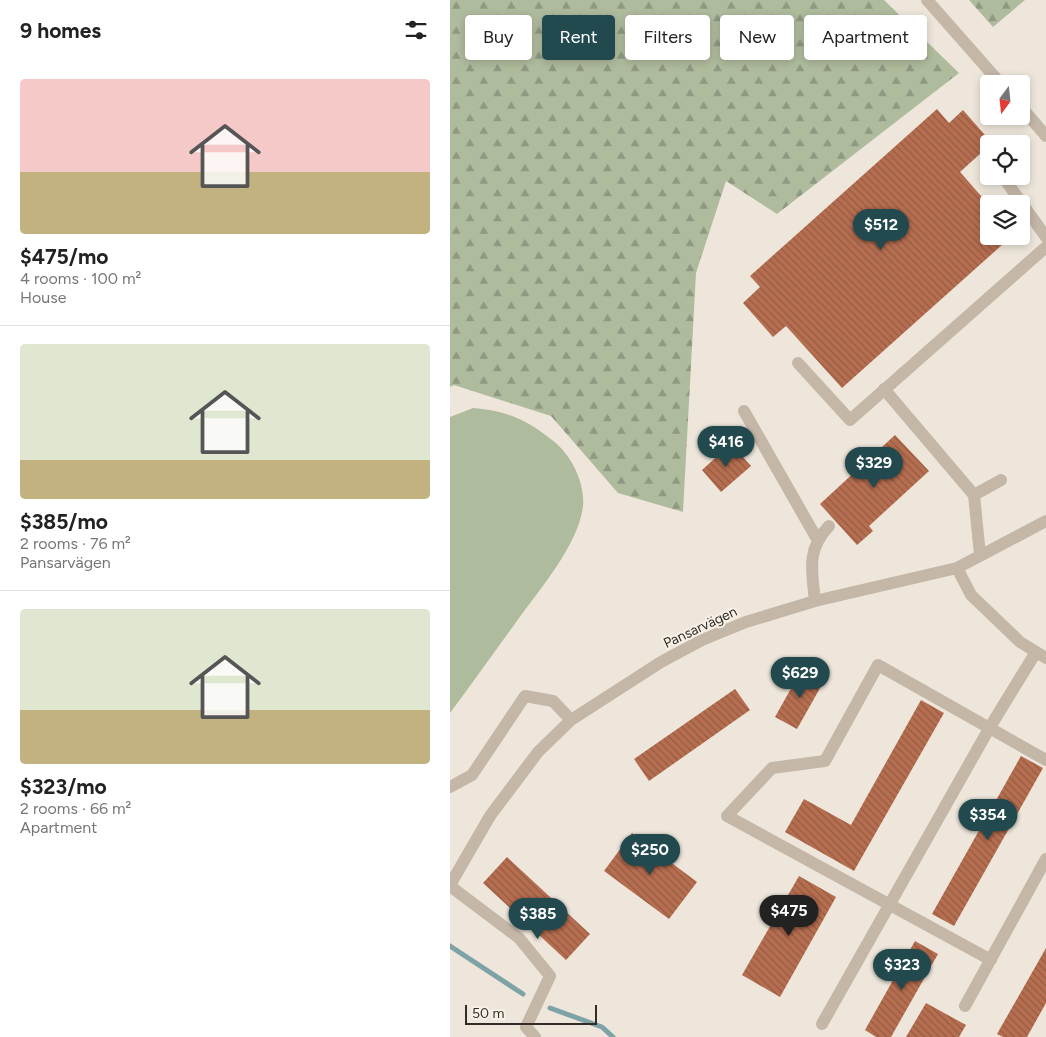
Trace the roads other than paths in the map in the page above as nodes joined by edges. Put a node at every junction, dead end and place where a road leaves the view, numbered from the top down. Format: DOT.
graph roads {
  1 [pos="927,0"];
  2 [pos="992,75"];
  3 [pos="1030,116"];
  4 [pos="1045,131"];
  5 [pos="1009,185"];
  6 [pos="1046,237"];
  7 [pos="1046,247"];
  8 [pos="798,363"];
  9 [pos="884,390"];
  10 [pos="744,411"];
  11 [pos="1001,480"];
  12 [pos="974,495"];
  13 [pos="1046,521"];
  14 [pos="829,526"];
  15 [pos="816,539"];
  16 [pos="980,555"];
  17 [pos="957,568"];
  18 [pos="815,601"];
  19 [pos="1041,655"];
  20 [pos="571,720"];
  21 [pos="990,727"];
  22 [pos="1046,760"];
  23 [pos="450,787"];
  24 [pos="1046,859"];
  25 [pos="450,886"];
  26 [pos="889,904"];
  27 [pos="991,960"];
  28 [pos="965,1006"];
  29 [pos="822,1024"];
  30 [pos="535,1037"];
  1 -- 2 [label="street"];
  3 -- 4 [label="street"];
  5 -- 6 [label="street"];
  7 -- 9 [label="street"];
  8 -- 9 [label="street"];
  9 -- 12 [label="street"];
  10 -- 15 [label="street"];
  11 -- 12 [label="street"];
  12 -- 16 [label="street"];
  13 -- 16 [label="street, Pansarvägen"];
  14 -- 15 [label="street"];
  15 -- 18 [label="street"];
  16 -- 17 [label="street, Pansarvägen"];
  17 -- 18 [label="street, Pansarvägen"];
  17 -- 19 [label="street"];
  18 -- 20 [label="street, Pansarvägen"];
  19 -- 21 [label="street"];
  20 -- 23 [label="street"];
  20 -- 25 [label="street, Pansarvägen"];
  21 -- 22 [label="street"];
  21 -- 26 [label="street"];
  21 -- 26 [label="street"];
  24 -- 27 [label="street"];
  25 -- 30 [label="street"];
  26 -- 27 [label="street"];
  26 -- 29 [label="street"];
  27 -- 28 [label="street"];
}
